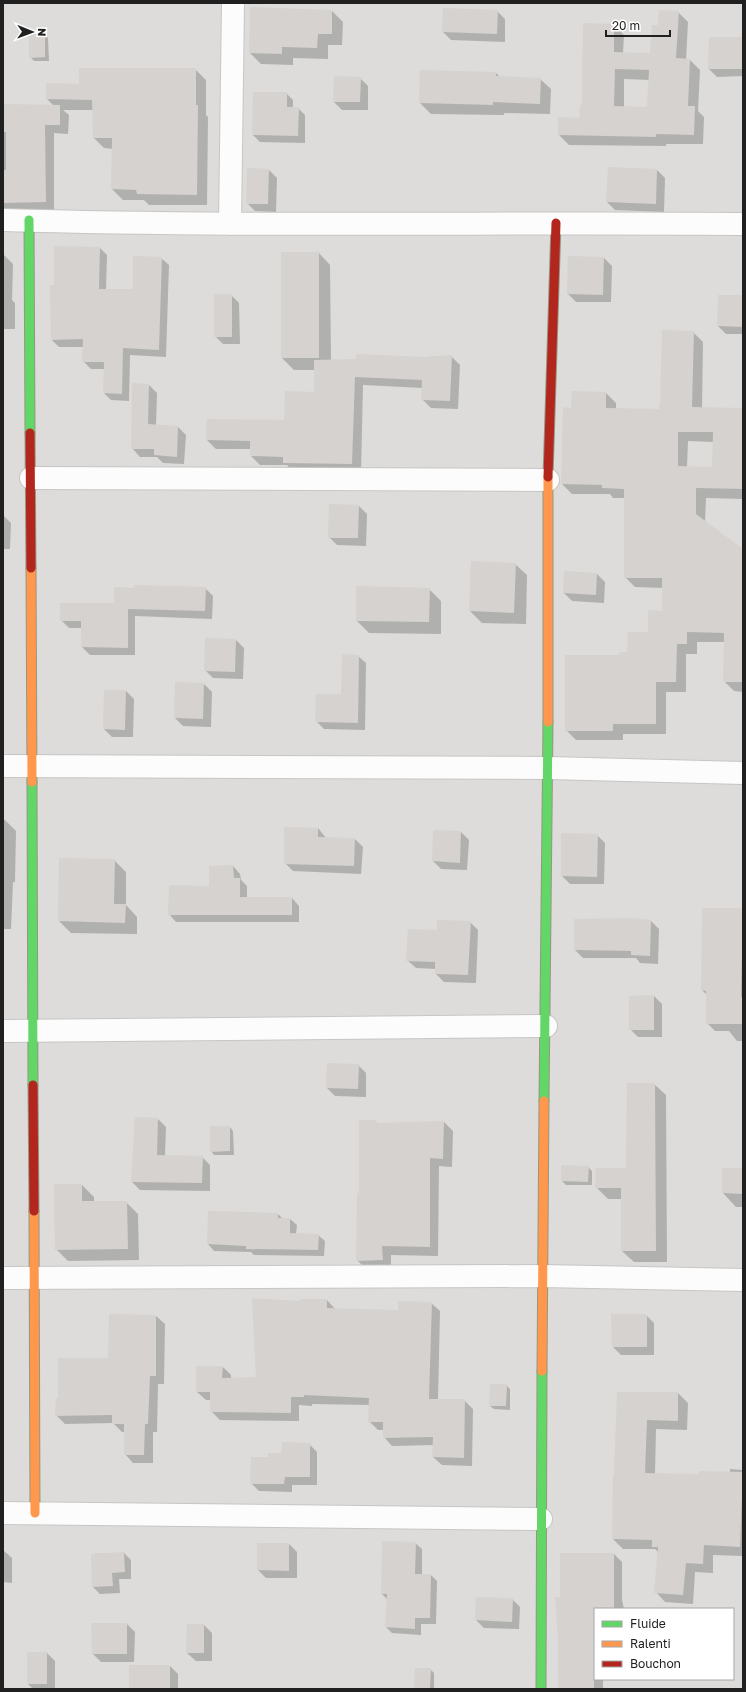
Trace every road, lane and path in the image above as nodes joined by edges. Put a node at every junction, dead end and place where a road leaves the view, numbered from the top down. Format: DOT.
graph roads {
  1 [pos="233,3"];
  2 [pos="3,220"];
  3 [pos="29,220"];
  4 [pos="556,223"];
  5 [pos="230,224"];
  6 [pos="743,224"];
  7 [pos="30,478"];
  8 [pos="548,480"];
  9 [pos="3,766"];
  10 [pos="32,767"];
  11 [pos="548,768"];
  12 [pos="743,773"];
  13 [pos="546,1026"];
  14 [pos="3,1031"];
  15 [pos="33,1031"];
  16 [pos="542,1276"];
  17 [pos="3,1278"];
  18 [pos="34,1278"];
  19 [pos="743,1280"];
  20 [pos="3,1513"];
  21 [pos="35,1513"];
  22 [pos="541,1519"];
  23 [pos="541,1689"];
  1 -- 5 [label="street"];
  2 -- 3 [label="street"];
  3 -- 5 [label="street"];
  3 -- 7 [label="street"];
  4 -- 5 [label="street"];
  4 -- 6 [label="street"];
  4 -- 8 [label="street"];
  7 -- 8 [label="street"];
  7 -- 10 [label="street"];
  8 -- 11 [label="street"];
  9 -- 10 [label="street"];
  10 -- 11 [label="street"];
  10 -- 15 [label="street"];
  11 -- 12 [label="street"];
  11 -- 13 [label="street"];
  13 -- 15 [label="street"];
  13 -- 16 [label="street"];
  14 -- 15 [label="street"];
  15 -- 18 [label="street"];
  16 -- 18 [label="street"];
  16 -- 19 [label="street"];
  16 -- 22 [label="street"];
  17 -- 18 [label="street"];
  18 -- 21 [label="street"];
  20 -- 21 [label="street"];
  21 -- 22 [label="street"];
  22 -- 23 [label="street"];
}
